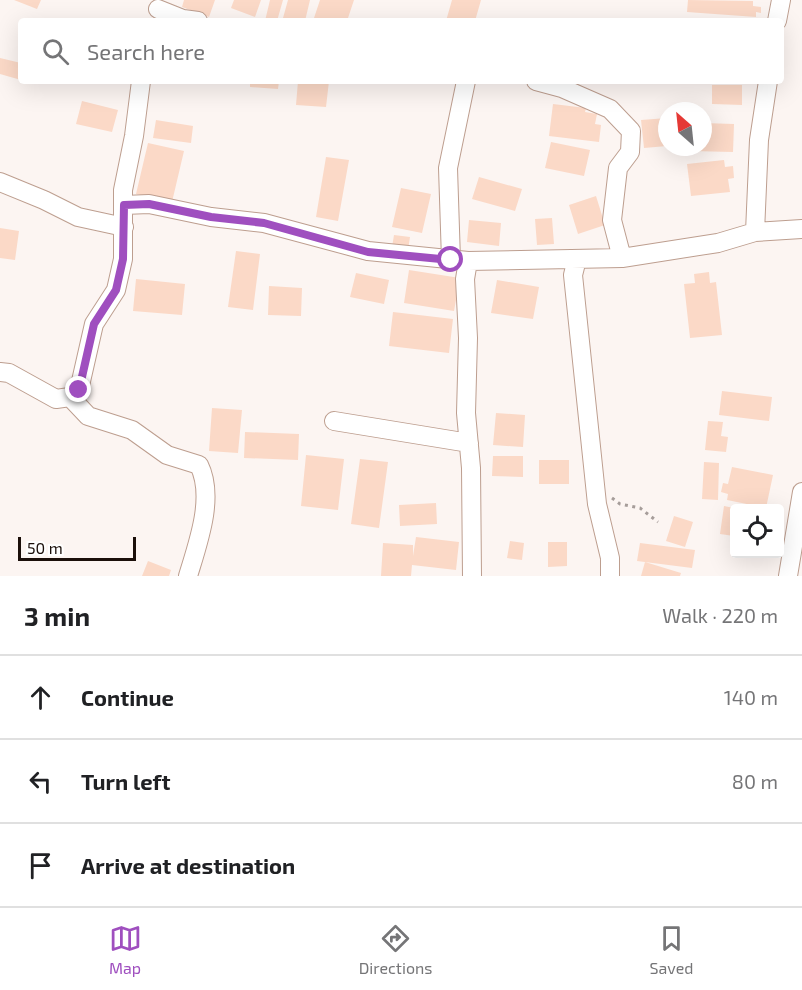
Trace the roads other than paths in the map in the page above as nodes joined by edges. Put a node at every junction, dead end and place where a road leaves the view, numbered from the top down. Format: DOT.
graph roads {
  1 [pos="781,0"];
  2 [pos="158,10"];
  3 [pos="180,18"];
  4 [pos="778,18"];
  5 [pos="141,84"];
  6 [pos="465,84"];
  7 [pos="547,84"];
  8 [pos="768,84"];
  9 [pos="0,182"];
  10 [pos="124,205"];
  11 [pos="124,227"];
  12 [pos="802,229"];
  13 [pos="755,232"];
  14 [pos="622,258"];
  15 [pos="577,259"];
  16 [pos="460,261"];
  17 [pos="0,372"];
  18 [pos="70,397"];
  19 [pos="334,421"];
  20 [pos="469,443"];
  21 [pos="802,492"];
  22 [pos="188,576"];
  23 [pos="472,576"];
  24 [pos="610,576"];
  25 [pos="788,576"];
  1 -- 4 [label="street"];
  2 -- 3 [label="street"];
  5 -- 10 [label="street"];
  6 -- 16 [label="street"];
  7 -- 14 [label="street"];
  8 -- 13 [label="street"];
  9 -- 11 [label="street"];
  10 -- 11 [label="street"];
  10 -- 16 [label="street"];
  11 -- 18 [label="street"];
  12 -- 13 [label="street"];
  13 -- 14 [label="street"];
  14 -- 15 [label="street"];
  15 -- 16 [label="street"];
  15 -- 24 [label="street"];
  16 -- 20 [label="street"];
  17 -- 18 [label="street"];
  18 -- 22 [label="street"];
  19 -- 20 [label="street"];
  20 -- 23 [label="street"];
  21 -- 25 [label="street"];
}
